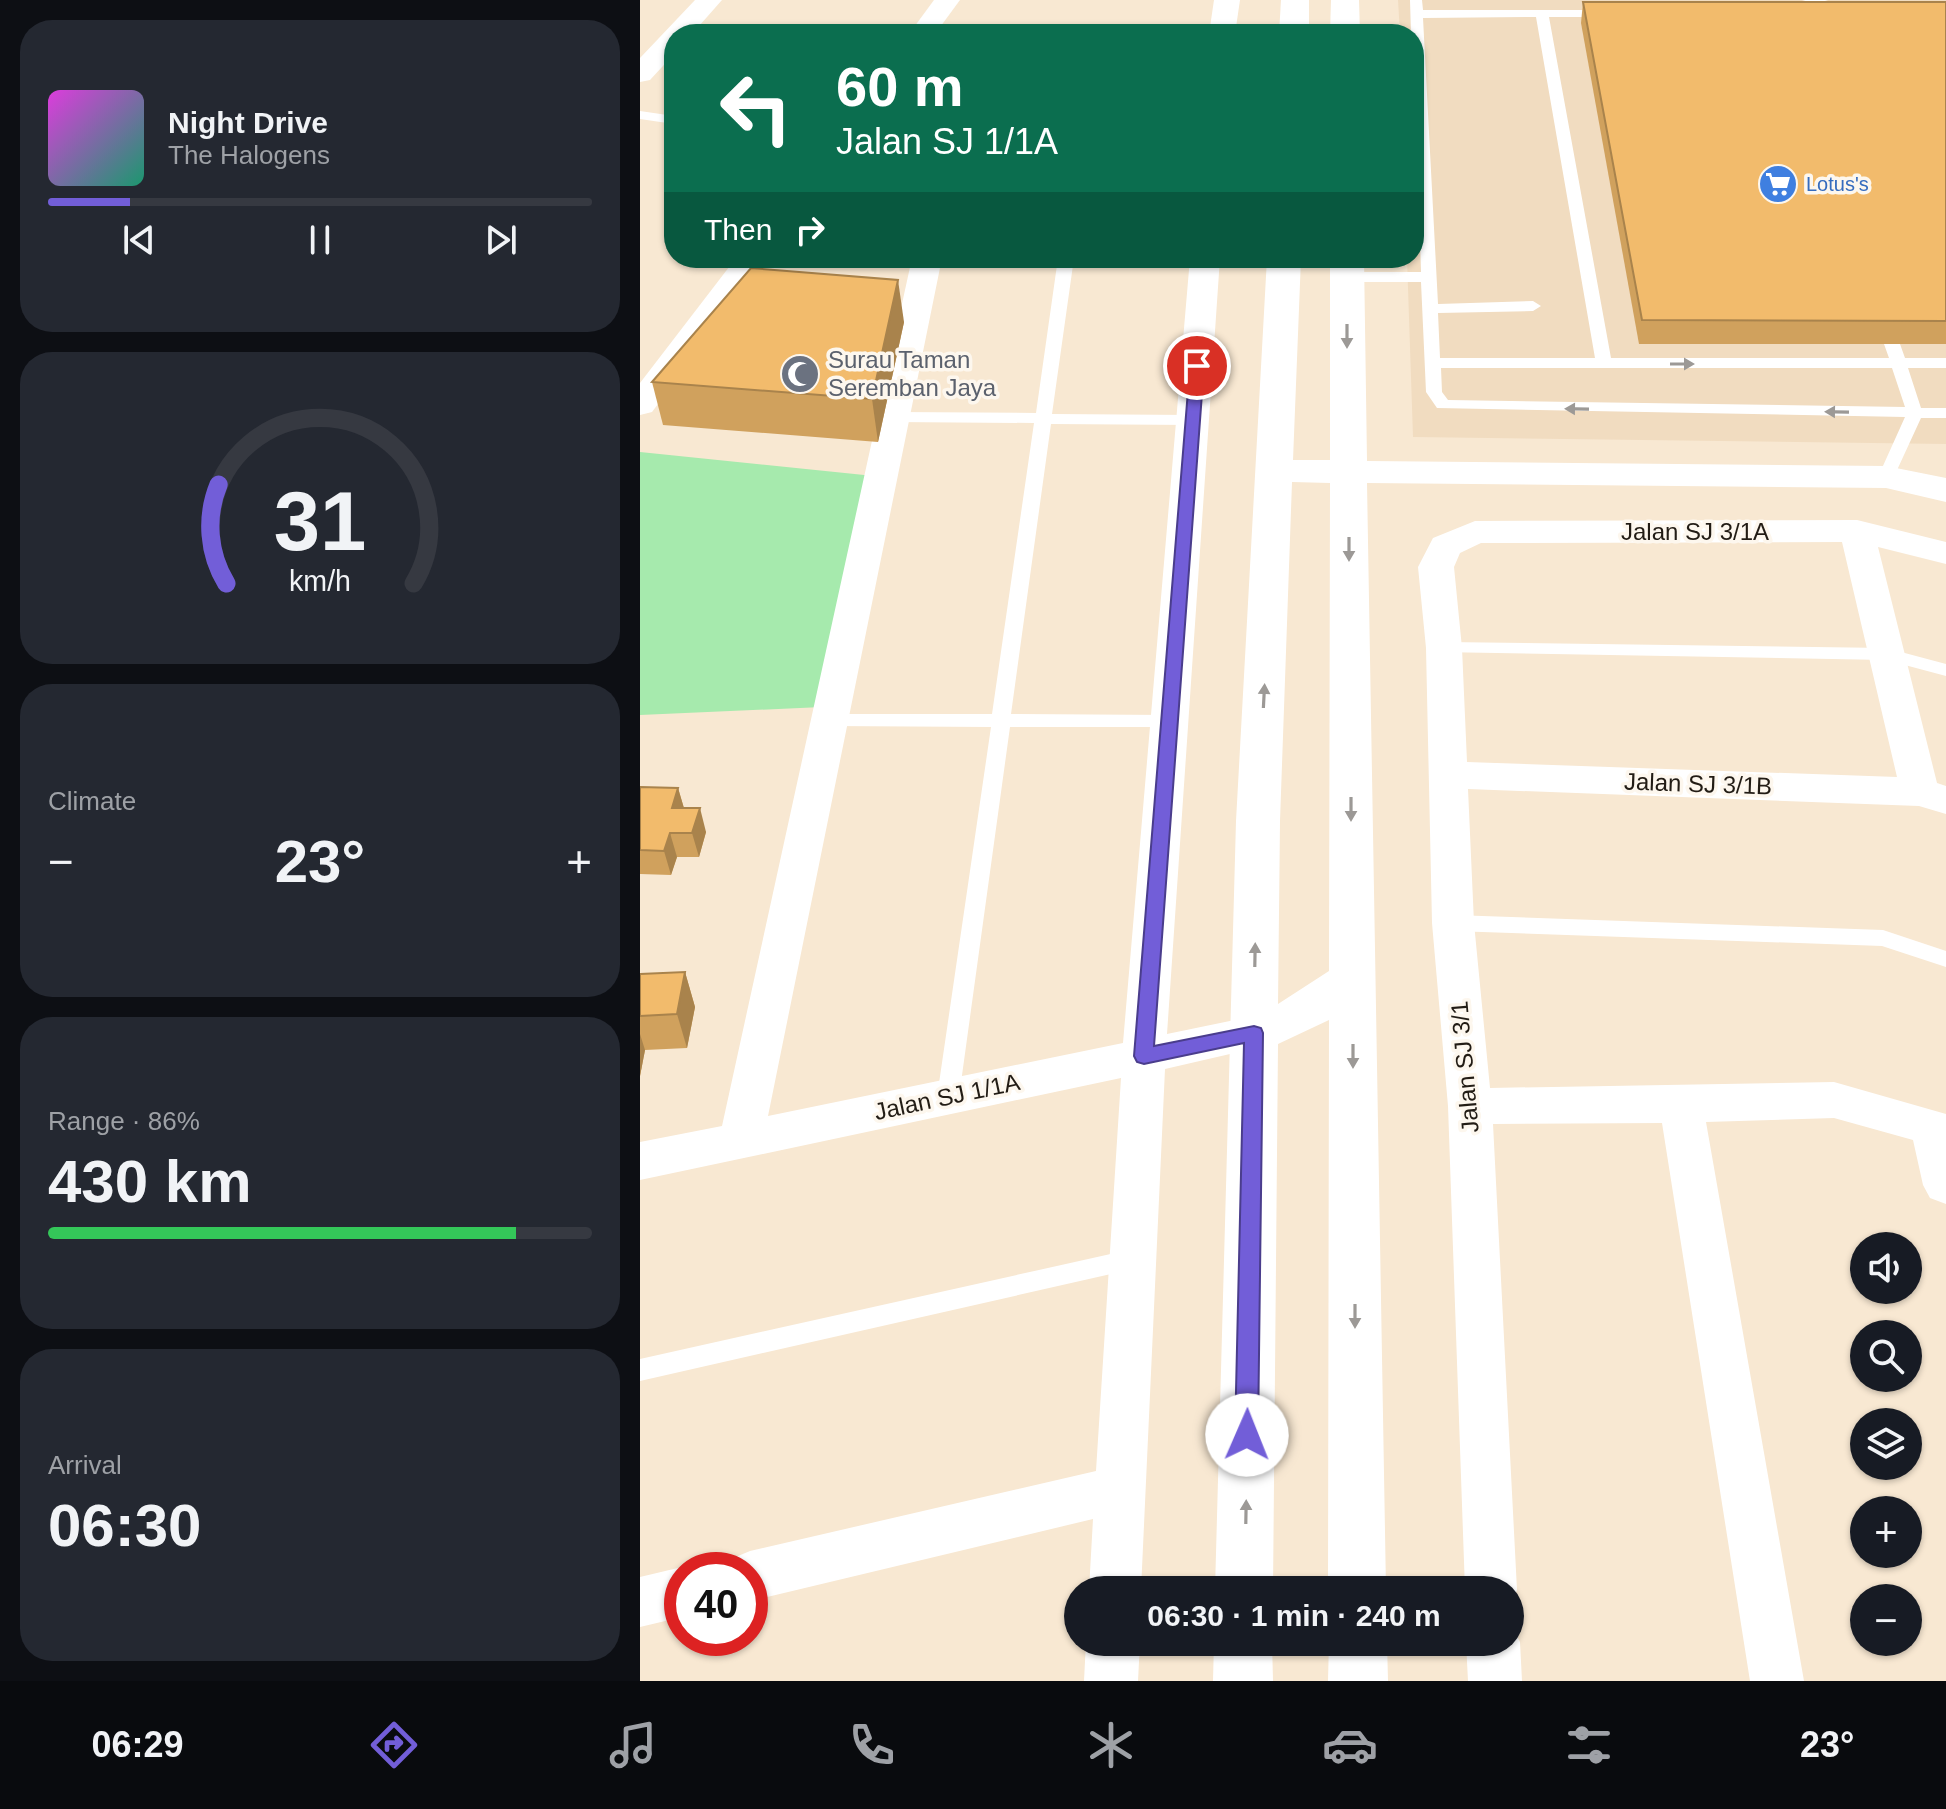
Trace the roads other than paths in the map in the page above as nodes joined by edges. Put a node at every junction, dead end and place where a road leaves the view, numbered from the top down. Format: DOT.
graph roads {
  1 [pos="709,0"];
  2 [pos="947,0"];
  3 [pos="1227,0"];
  4 [pos="1295,0"];
  5 [pos="1345,0"];
  6 [pos="1416,7"];
  7 [pos="1808,7"];
  8 [pos="1844,8"];
  9 [pos="1542,12"];
  10 [pos="1621,14"];
  11 [pos="687,24"];
  12 [pos="929,24"];
  13 [pos="1223,24"];
  14 [pos="1294,24"];
  15 [pos="1345,24"];
  16 [pos="664,49"];
  17 [pos="640,74"];
  18 [pos="640,115"];
  19 [pos="664,119"];
  20 [pos="1424,173"];
  21 [pos="744,268"];
  22 [pos="925,268"];
  23 [pos="1065,268"];
  24 [pos="1204,268"];
  25 [pos="1284,268"];
  26 [pos="1347,268"];
  27 [pos="1429,277"];
  28 [pos="1533,306"];
  29 [pos="1431,309"];
  30 [pos="1892,344"];
  31 [pos="1434,363"];
  32 [pos="1900,363"];
  33 [pos="1946,363"];
  34 [pos="1604,365"];
  35 [pos="646,388"];
  36 [pos="1915,413"];
  37 [pos="1946,413"];
  38 [pos="894,417"];
  39 [pos="1043,419"];
  40 [pos="1193,420"];
  41 [pos="1274,471"];
  42 [pos="1348,471"];
  43 [pos="1886,477"];
  44 [pos="1945,485"];
  45 [pos="1857,531"];
  46 [pos="1445,546"];
  47 [pos="1946,553"];
  48 [pos="1444,648"];
  49 [pos="1886,654"];
  50 [pos="1946,670"];
  51 [pos="830,720"];
  52 [pos="1001,721"];
  53 [pos="1170,721"];
  54 [pos="1449,775"];
  55 [pos="1933,796"];
  56 [pos="1453,923"];
  57 [pos="1946,959"];
  58 [pos="1352,978"];
  59 [pos="1254,1033"];
  60 [pos="1144,1056"];
  61 [pos="948,1097"];
  62 [pos="1681,1105"];
  63 [pos="1470,1106"];
  64 [pos="1939,1130"];
  65 [pos="741,1140"];
  66 [pos="640,1161"];
  67 [pos="1946,1185"];
  68 [pos="1133,1259"];
  69 [pos="640,1370"];
  70 [pos="1121,1489"];
  71 [pos="768,1572"];
  72 [pos="1116,1576"];
  73 [pos="1244,1576"];
  74 [pos="1357,1576"];
  75 [pos="1490,1576"];
  76 [pos="664,1596"];
  77 [pos="640,1602"];
  78 [pos="1112,1656"];
  79 [pos="1243,1656"];
  80 [pos="1358,1656"];
  81 [pos="1494,1656"];
  82 [pos="1111,1681"];
  83 [pos="1243,1681"];
  84 [pos="1358,1681"];
  85 [pos="1495,1681"];
  86 [pos="1777,1681"];
  1 -- 11 [label="street"];
  2 -- 12 [label="street"];
  3 -- 13 [label="street"];
  4 -- 14 [label="street"];
  5 -- 15 [label="street"];
  6 -- 9 [label="lane"];
  7 -- 8 [label="lane"];
  9 -- 10 [label="lane"];
  9 -- 34 [label="lane"];
  16 -- 17 [label="street"];
  18 -- 19 [label="lane"];
  20 -- 27 [label="lane"];
  21 -- 35 [label="street"];
  22 -- 38 [label="street"];
  23 -- 39 [label="lane"];
  24 -- 40 [label="street"];
  25 -- 41 [label="street"];
  26 -- 27 [label="lane"];
  26 -- 42 [label="street, one-way"];
  27 -- 29 [label="lane"];
  28 -- 29 [label="lane"];
  29 -- 31 [label="lane"];
  30 -- 32 [label="lane"];
  31 -- 34 [label="lane"];
  36 -- 31 [label="lane, one-way"];
  32 -- 33 [label="lane"];
  34 -- 32 [label="lane, one-way"];
  32 -- 36 [label="lane"];
  36 -- 37 [label="lane"];
  36 -- 43 [label="lane"];
  38 -- 39 [label="lane"];
  38 -- 51 [label="street"];
  39 -- 40 [label="lane"];
  39 -- 52 [label="lane"];
  40 -- 53 [label="street"];
  41 -- 42 [label="street"];
  59 -- 41 [label="street, one-way"];
  42 -- 43 [label="street"];
  42 -- 58 [label="street, one-way"];
  43 -- 44 [label="street"];
  45 -- 46 [label="street, Jalan SJ 3/1A"];
  45 -- 47 [label="street, Jalan SJ 3/1A"];
  45 -- 49 [label="street"];
  46 -- 48 [label="street, Jalan SJ 3/1"];
  48 -- 49 [label="lane"];
  48 -- 54 [label="street, Jalan SJ 3/1"];
  49 -- 50 [label="lane"];
  49 -- 55 [label="street"];
  51 -- 52 [label="lane"];
  51 -- 65 [label="street"];
  52 -- 53 [label="lane"];
  52 -- 61 [label="lane"];
  53 -- 60 [label="street"];
  54 -- 55 [label="street, Jalan SJ 3/1B"];
  54 -- 56 [label="street, Jalan SJ 3/1"];
  56 -- 57 [label="lane"];
  56 -- 63 [label="street, Jalan SJ 3/1"];
  58 -- 59 [label="street"];
  58 -- 74 [label="street, one-way"];
  59 -- 60 [label="street, Jalan SJ 1/1A"];
  73 -- 59 [label="street, one-way"];
  60 -- 61 [label="street, Jalan SJ 1/1A"];
  60 -- 68 [label="street"];
  61 -- 65 [label="street, Jalan SJ 1/1A"];
  62 -- 63 [label="street"];
  62 -- 64 [label="street"];
  62 -- 86 [label="street"];
  63 -- 75 [label="street, Jalan SJ 3/1"];
  64 -- 67 [label="street"];
  65 -- 66 [label="street, Jalan SJ 1/1A"];
  68 -- 69 [label="lane"];
  68 -- 70 [label="street"];
  70 -- 71 [label="street"];
  70 -- 72 [label="street"];
  76 -- 77 [label="street"];
  78 -- 82 [label="street"];
  79 -- 83 [label="street"];
  80 -- 84 [label="street"];
  81 -- 85 [label="street"];
}
